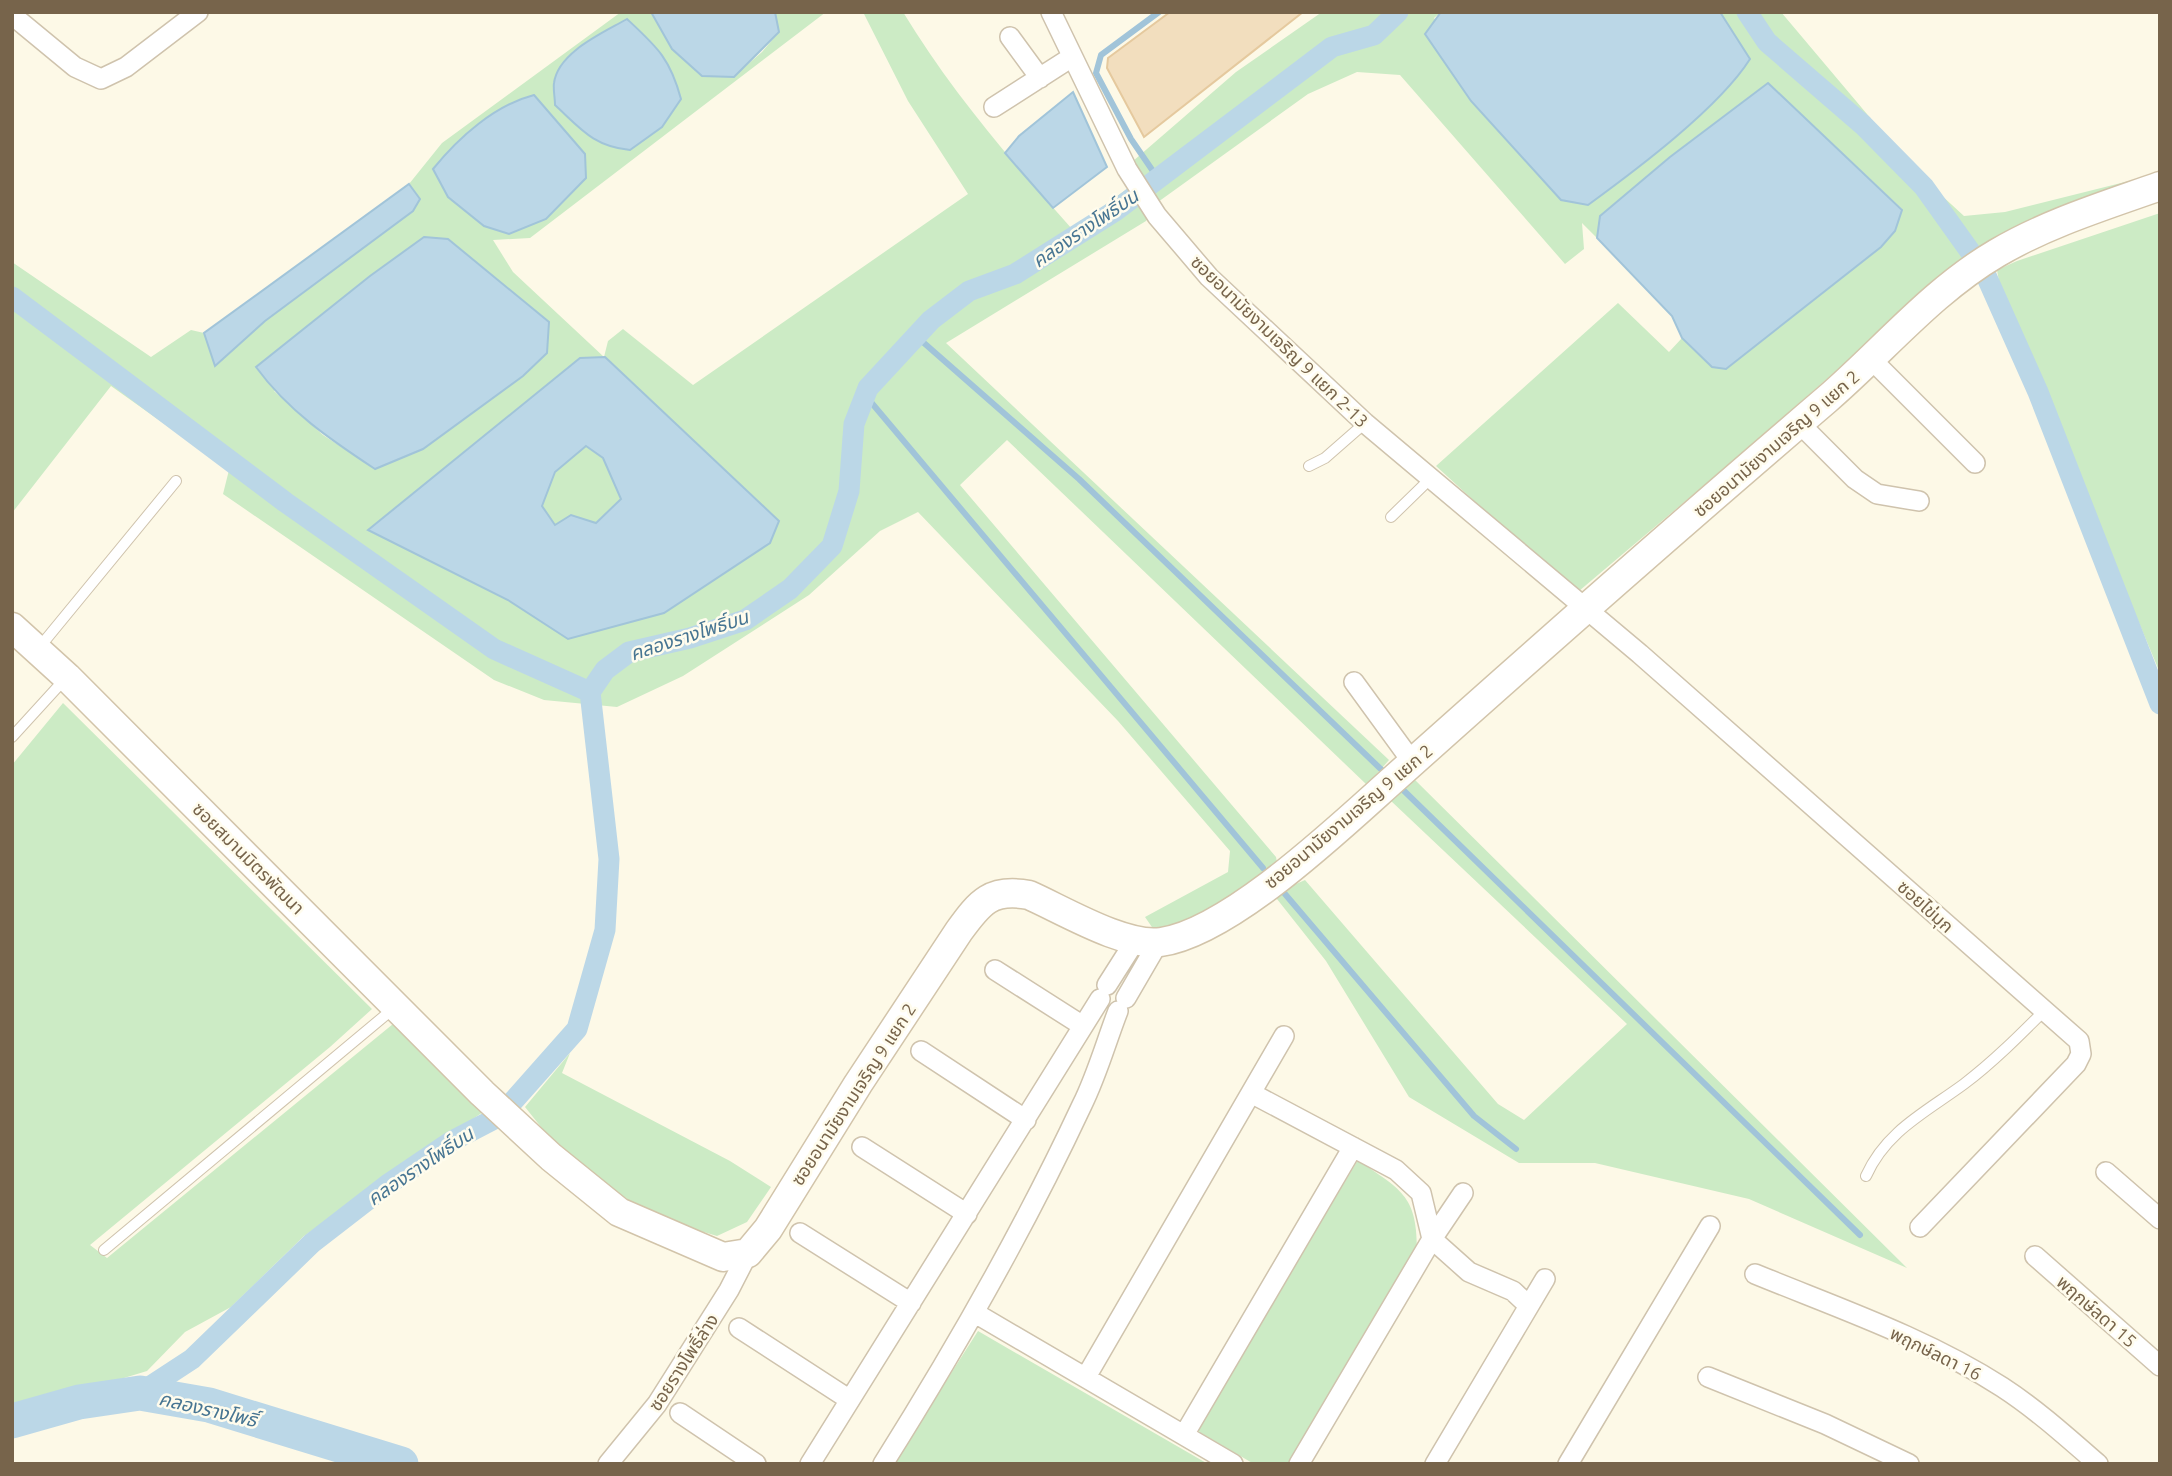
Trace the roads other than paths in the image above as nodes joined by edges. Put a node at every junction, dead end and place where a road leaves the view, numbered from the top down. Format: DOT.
graph roads {
  1 [pos="198,12"];
  2 [pos="1051,12"];
  3 [pos="12,16"];
  4 [pos="1010,37"];
  5 [pos="1072,57"];
  6 [pos="1040,78"];
  7 [pos="994,107"];
  8 [pos="2160,186"];
  9 [pos="1872,360"];
  10 [pos="1365,422"];
  11 [pos="1799,423"];
  12 [pos="1975,463"];
  13 [pos="1309,466"];
  14 [pos="1432,478"];
  15 [pos="176,481"];
  16 [pos="1919,501"];
  17 [pos="1391,517"];
  18 [pos="1584,609"];
  19 [pos="12,627"];
  20 [pos="38,649"];
  21 [pos="67,677"];
  22 [pos="1354,682"];
  23 [pos="12,737"];
  24 [pos="1396,777"];
  25 [pos="1147,942"];
  26 [pos="995,970"];
  27 [pos="1096,1005"];
  28 [pos="396,1006"];
  29 [pos="2045,1010"];
  30 [pos="1119,1011"];
  31 [pos="1284,1036"];
  32 [pos="920,1051"];
  33 [pos="1251,1093"];
  34 [pos="1026,1120"];
  35 [pos="862,1147"];
  36 [pos="1353,1147"];
  37 [pos="2106,1172"];
  38 [pos="1866,1176"];
  39 [pos="1463,1193"];
  40 [pos="967,1214"];
  41 [pos="2160,1219"];
  42 [pos="1710,1226"];
  43 [pos="1920,1227"];
  44 [pos="800,1233"];
  45 [pos="1432,1239"];
  46 [pos="104,1250"];
  47 [pos="748,1253"];
  48 [pos="2035,1256"];
  49 [pos="1755,1274"];
  50 [pos="1545,1279"];
  51 [pos="911,1303"];
  52 [pos="1529,1306"];
  53 [pos="975,1313"];
  54 [pos="739,1328"];
  55 [pos="2160,1366"];
  56 [pos="1086,1377"];
  57 [pos="1708,1377"];
  58 [pos="850,1400"];
  59 [pos="680,1413"];
  60 [pos="1184,1434"];
  61 [pos="1907,1463"];
  62 [pos="608,1464"];
  63 [pos="756,1464"];
  64 [pos="810,1464"];
  65 [pos="883,1464"];
  66 [pos="1233,1464"];
  67 [pos="1299,1464"];
  68 [pos="1435,1464"];
  69 [pos="1568,1464"];
  70 [pos="2098,1464"];
  1 -- 3 [label="street"];
  2 -- 5 [label="street, ซอยอนามัยงามเจริญ 9 แยก 2-13"];
  4 -- 6 [label="street"];
  5 -- 6 [label="street"];
  5 -- 10 [label="street, ซอยอนามัยงามเจริญ 9 แยก 2-13"];
  6 -- 7 [label="street"];
  8 -- 9 [label="street, ซอยอนามัยงามเจริญ 9 แยก 2"];
  9 -- 11 [label="street, ซอยอนามัยงามเจริญ 9 แยก 2"];
  9 -- 12 [label="street"];
  10 -- 13 [label="lane"];
  10 -- 14 [label="street, ซอยอนามัยงามเจริญ 9 แยก 2-13"];
  11 -- 16 [label="street"];
  11 -- 18 [label="street, ซอยอนามัยงามเจริญ 9 แยก 2"];
  14 -- 17 [label="lane"];
  14 -- 18 [label="street, ซอยอนามัยงามเจริญ 9 แยก 2-13"];
  15 -- 20 [label="lane"];
  18 -- 24 [label="street, ซอยอนามัยงามเจริญ 9 แยก 2"];
  18 -- 29 [label="street, ซอยไข่มุก"];
  19 -- 20 [label="street, ซอยสมานมิตรพัฒนา"];
  20 -- 21 [label="street, ซอยสมานมิตรพัฒนา"];
  21 -- 23 [label="lane"];
  21 -- 28 [label="street, ซอยสมานมิตรพัฒนา"];
  22 -- 24 [label="street"];
  24 -- 25 [label="street, ซอยอนามัยงามเจริญ 9 แยก 2"];
  25 -- 27 [label="street"];
  25 -- 30 [label="street"];
  25 -- 47 [label="street, ซอยอนามัยงามเจริญ 9 แยก 2"];
  26 -- 27 [label="street"];
  27 -- 30 [label="street"];
  27 -- 34 [label="street"];
  28 -- 46 [label="lane"];
  28 -- 47 [label="street, ซอยสมานมิตรพัฒนา"];
  29 -- 38 [label="lane"];
  29 -- 43 [label="street, ซอยไข่มุก"];
  30 -- 53 [label="street"];
  31 -- 33 [label="street"];
  32 -- 34 [label="street"];
  33 -- 36 [label="street"];
  33 -- 56 [label="street"];
  34 -- 40 [label="street"];
  35 -- 40 [label="street"];
  36 -- 45 [label="street"];
  36 -- 60 [label="street"];
  37 -- 41 [label="street"];
  39 -- 45 [label="street"];
  40 -- 51 [label="street"];
  42 -- 69 [label="street"];
  44 -- 51 [label="street"];
  45 -- 52 [label="street"];
  45 -- 67 [label="street"];
  47 -- 62 [label="street, ซอยรางโพธิ์ล่าง"];
  48 -- 55 [label="street, พฤกษ์ลดา 15"];
  49 -- 70 [label="street, พฤกษ์ลดา 16"];
  50 -- 52 [label="street"];
  51 -- 58 [label="street"];
  52 -- 68 [label="street"];
  53 -- 56 [label="street"];
  53 -- 65 [label="street"];
  54 -- 58 [label="street"];
  56 -- 60 [label="street"];
  57 -- 61 [label="street"];
  58 -- 64 [label="street"];
  59 -- 63 [label="street"];
  60 -- 66 [label="street"];
}
